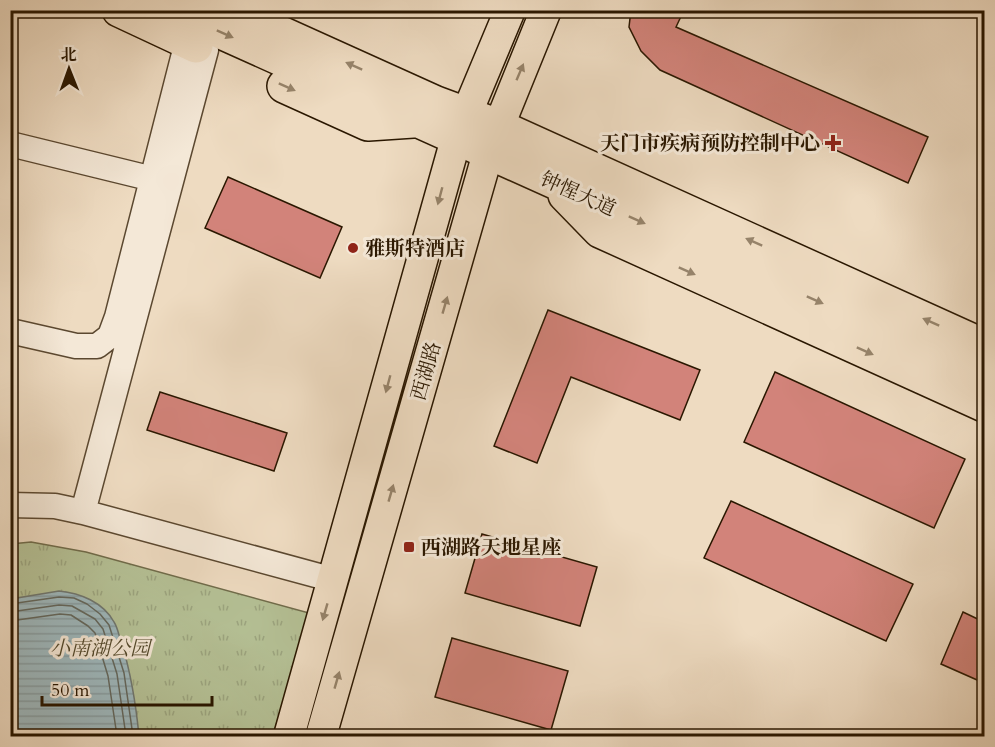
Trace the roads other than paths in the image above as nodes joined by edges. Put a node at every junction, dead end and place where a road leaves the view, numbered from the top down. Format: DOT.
graph roads {
  1 [pos="119,10"];
  2 [pos="172,10"];
  3 [pos="230,10"];
  4 [pos="286,10"];
  5 [pos="510,10"];
  6 [pos="546,10"];
  7 [pos="197,46"];
  8 [pos="427,112"];
  9 [pos="461,127"];
  10 [pos="493,139"];
  11 [pos="10,144"];
  12 [pos="557,168"];
  13 [pos="153,179"];
  14 [pos="984,323"];
  15 [pos="10,330"];
  16 [pos="984,346"];
  17 [pos="984,375"];
  18 [pos="984,405"];
  19 [pos="10,506"];
  20 [pos="82,512"];
  21 [pos="334,580"];
  22 [pos="289,736"];
  23 [pos="321,736"];
  1 -- 7 [label="highway"];
  2 -- 8 [label="highway, 钟惺大道, one-way"];
  8 -- 3 [label="highway, 钟惺大道, one-way"];
  4 -- 8 [label="highway"];
  5 -- 9 [label="main road, 西湖路"];
  10 -- 6 [label="main road, 西湖路, one-way"];
  7 -- 8 [label="highway, one-way"];
  7 -- 13 [label="street"];
  7 -- 20 [label="street"];
  8 -- 9 [label="highway, 钟惺大道"];
  9 -- 10 [label="highway, 钟惺大道"];
  9 -- 21 [label="main road, 西湖路, one-way"];
  10 -- 12 [label="highway, 钟惺大道"];
  23 -- 10 [label="main road, 西湖路, one-way"];
  11 -- 13 [label="street"];
  12 -- 14 [label="highway"];
  16 -- 12 [label="highway, 钟惺大道, one-way"];
  12 -- 17 [label="highway, 钟惺大道, one-way"];
  12 -- 18 [label="highway, one-way"];
  13 -- 15 [label="street"];
  19 -- 20 [label="street"];
  20 -- 21 [label="street"];
  21 -- 22 [label="main road, 西湖路, one-way"];
}
